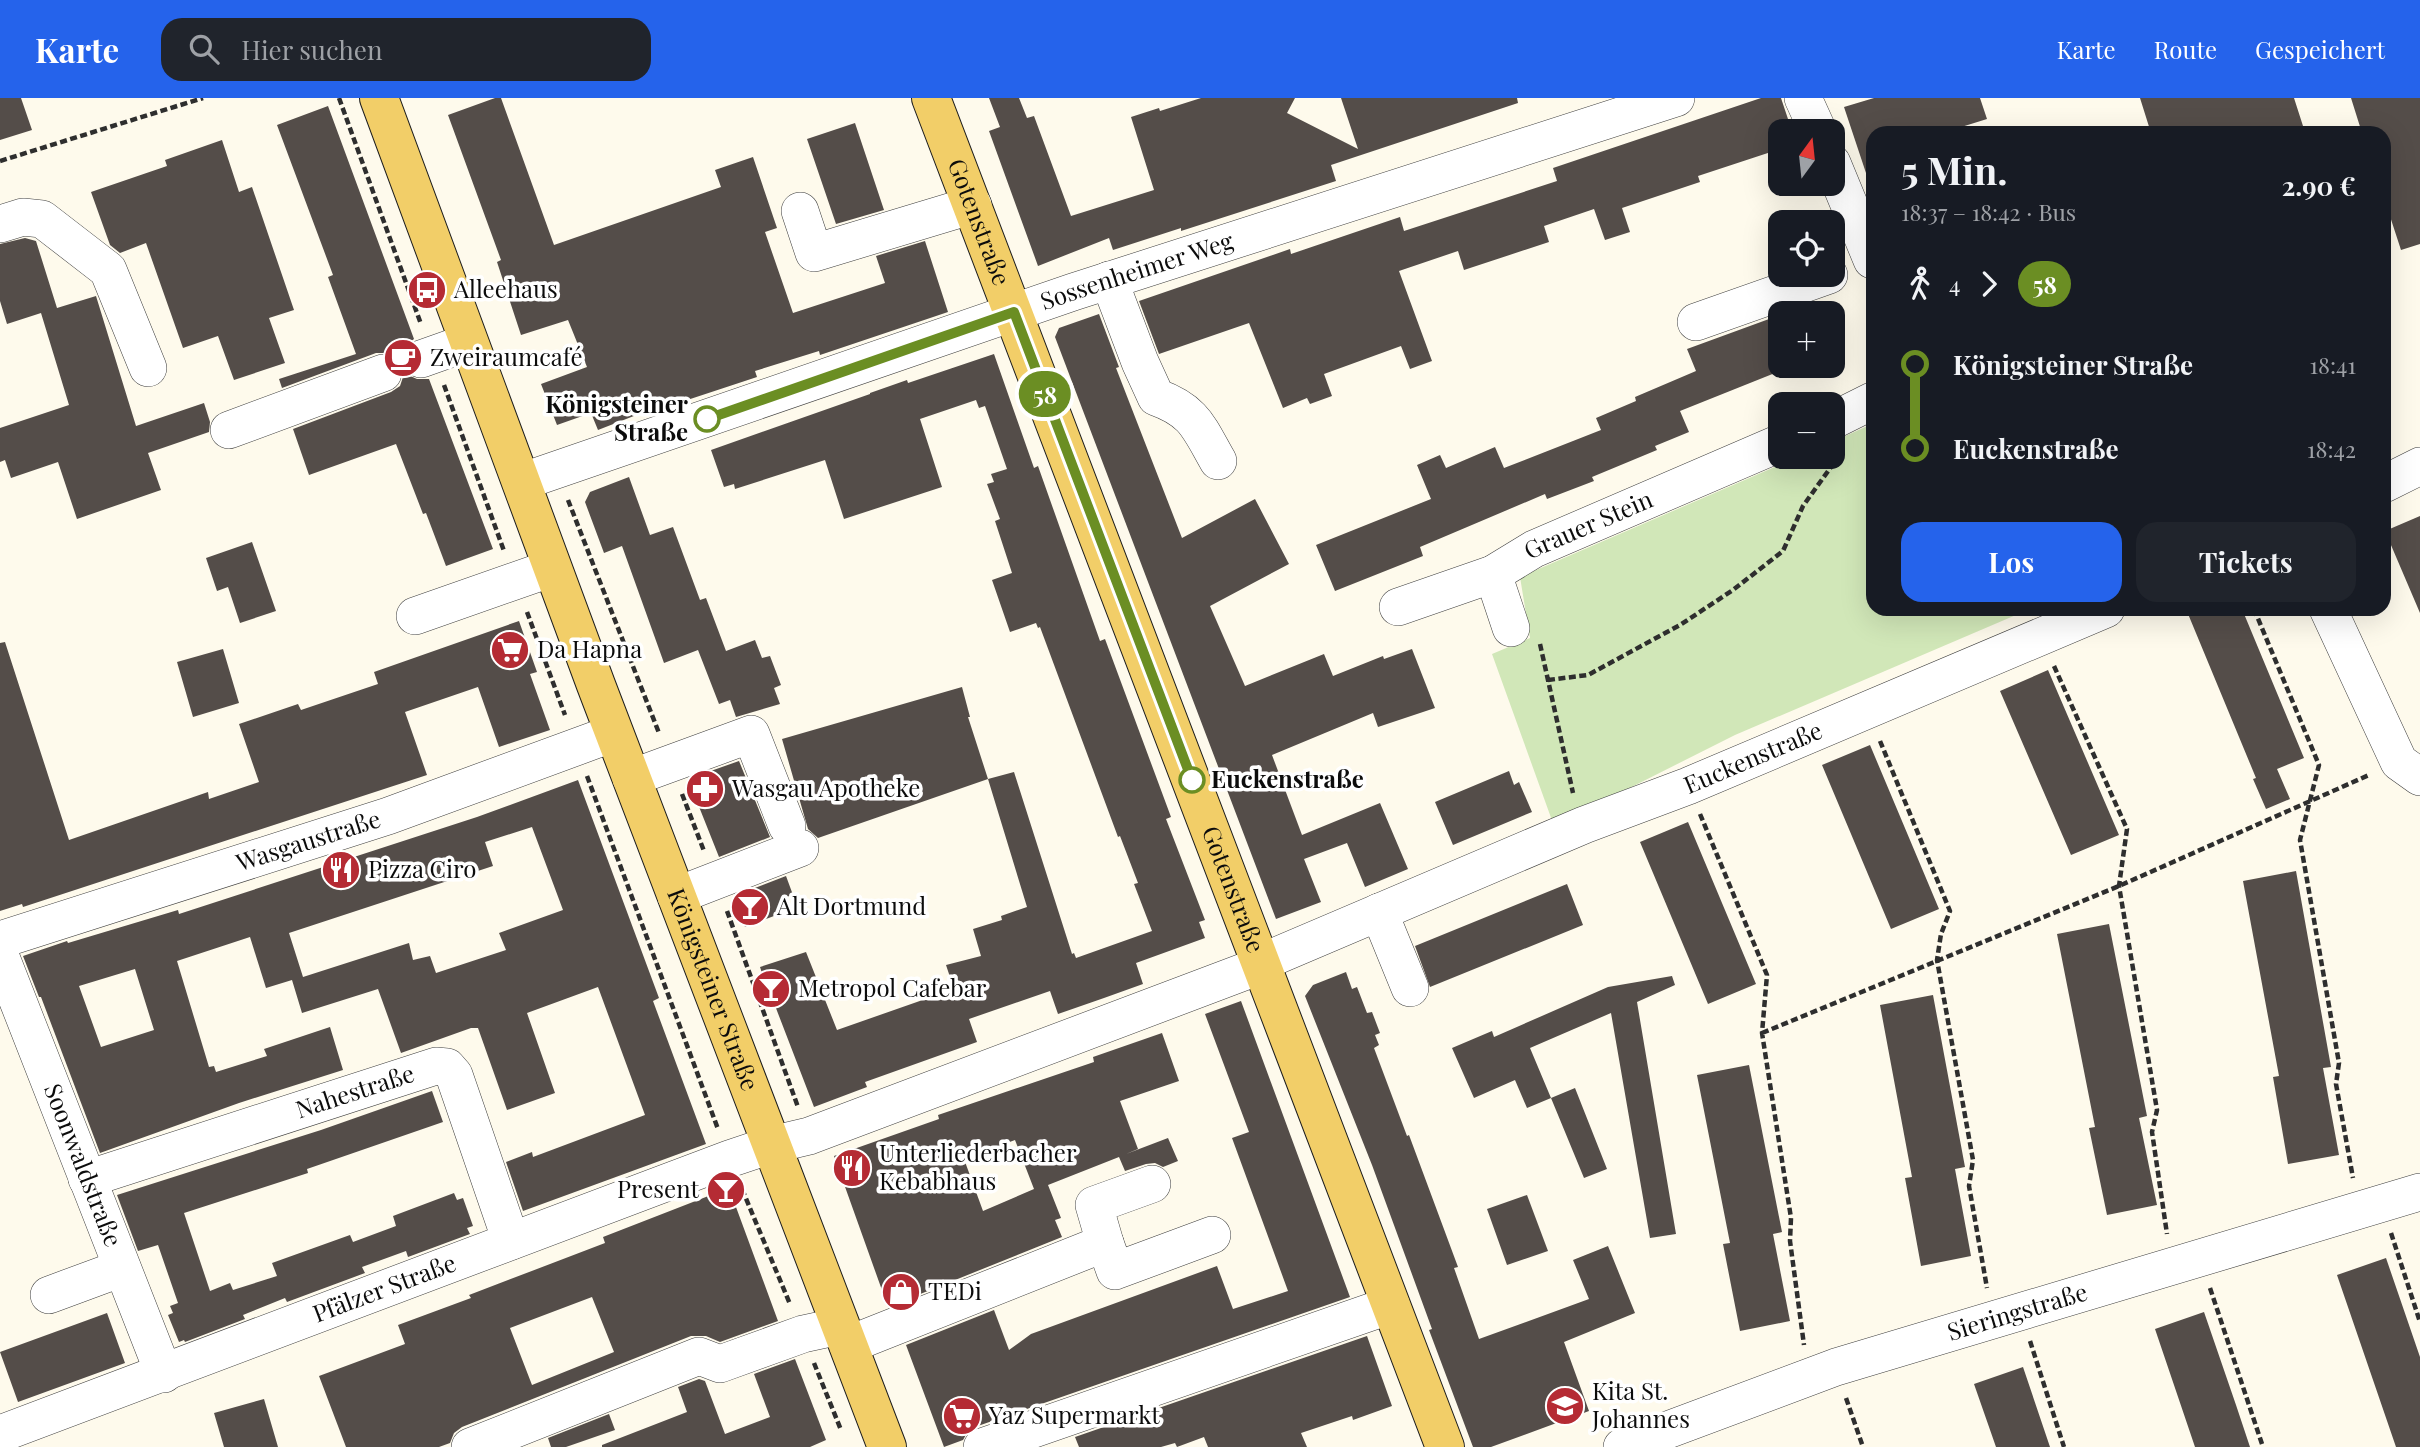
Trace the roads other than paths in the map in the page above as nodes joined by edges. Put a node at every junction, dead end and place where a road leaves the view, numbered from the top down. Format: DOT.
graph roads {
  1 [pos="379,98"];
  2 [pos="931,98"];
  3 [pos="1676,98"];
  4 [pos="1804,98"];
  5 [pos="1813,119"];
  6 [pos="1845,184"];
  7 [pos="972,205"];
  8 [pos="800,211"];
  9 [pos="1865,217"];
  10 [pos="0,224"];
  11 [pos="1866,262"];
  12 [pos="1845,269"];
  13 [pos="1109,280"];
  14 [pos="1794,287"];
  15 [pos="1014,312"];
  16 [pos="1696,322"];
  17 [pos="469,342"];
  18 [pos="421,359"];
  19 [pos="148,368"];
  20 [pos="383,373"];
  21 [pos="1866,406"];
  22 [pos="1845,424"];
  23 [pos="229,430"];
  24 [pos="1768,448"];
  25 [pos="1218,461"];
  26 [pos="2420,466"];
  27 [pos="2391,480"];
  28 [pos="520,482"];
  29 [pos="552,568"];
  30 [pos="1493,574"];
  31 [pos="1398,607"];
  32 [pos="415,616"];
  33 [pos="2089,616"];
  34 [pos="2332,616"];
  35 [pos="1525,632"];
  36 [pos="614,733"];
  37 [pos="2409,769"];
  38 [pos="631,778"];
  39 [pos="676,896"];
  40 [pos="1379,912"];
  41 [pos="0,940"];
  42 [pos="0,956"];
  43 [pos="1262,965"];
  44 [pos="1410,988"];
  45 [pos="771,1145"];
  46 [pos="87,1179"];
  47 [pos="1152,1184"];
  48 [pos="2420,1192"];
  49 [pos="1212,1236"];
  50 [pos="511,1241"];
  51 [pos="1105,1243"];
  52 [pos="122,1268"];
  53 [pos="49,1295"];
  54 [pos="1391,1305"];
  55 [pos="844,1335"];
  56 [pos="164,1374"];
  57 [pos="0,1434"];
  58 [pos="470,1447"];
  59 [pos="887,1447"];
  60 [pos="982,1447"];
  61 [pos="1445,1447"];
  62 [pos="1622,1447"];
  1 -- 17 [label="main road, Königsteiner Straße"];
  2 -- 7 [label="main road, Gotenstraße"];
  3 -- 13 [label="street, Sossenheimer Weg"];
  4 -- 5 [label="street"];
  6 -- 9 [label="street"];
  7 -- 8 [label="street"];
  7 -- 15 [label="main road, Gotenstraße"];
  10 -- 19 [label="street"];
  11 -- 12 [label="street"];
  13 -- 15 [label="street, Sossenheimer Weg"];
  13 -- 25 [label="street"];
  14 -- 16 [label="street"];
  15 -- 28 [label="street, Sossenheimer Weg"];
  15 -- 43 [label="main road, Gotenstraße"];
  17 -- 18 [label="street"];
  17 -- 28 [label="main road, Königsteiner Straße"];
  20 -- 23 [label="street"];
  21 -- 22 [label="street"];
  24 -- 30 [label="street, Grauer Stein"];
  26 -- 27 [label="street"];
  28 -- 29 [label="main road, Königsteiner Straße"];
  29 -- 32 [label="street"];
  29 -- 36 [label="main road, Königsteiner Straße"];
  30 -- 31 [label="street, Grauer Stein"];
  30 -- 35 [label="street"];
  33 -- 40 [label="street, Euckenstraße"];
  34 -- 37 [label="street"];
  36 -- 38 [label="main road, Königsteiner Straße"];
  36 -- 41 [label="street, Wasgaustraße"];
  38 -- 39 [label="main road, Königsteiner Straße"];
  38 -- 39 [label="street"];
  39 -- 45 [label="main road, Königsteiner Straße"];
  40 -- 43 [label="street, Euckenstraße"];
  40 -- 44 [label="street"];
  42 -- 46 [label="street, Soonwaldstraße"];
  43 -- 45 [label="street, Euckenstraße"];
  43 -- 54 [label="main road, Gotenstraße"];
  45 -- 50 [label="street, Pfälzer Straße"];
  45 -- 55 [label="main road, Königsteiner Straße"];
  46 -- 50 [label="street, Nahestraße"];
  46 -- 52 [label="street, Soonwaldstraße"];
  47 -- 51 [label="street"];
  48 -- 62 [label="street, Sieringstraße"];
  49 -- 51 [label="street"];
  50 -- 56 [label="street, Pfälzer Straße"];
  51 -- 55 [label="street"];
  52 -- 53 [label="street"];
  52 -- 56 [label="street, Soonwaldstraße"];
  54 -- 60 [label="street"];
  54 -- 61 [label="main road, Gotenstraße"];
  55 -- 58 [label="street"];
  55 -- 59 [label="main road, Königsteiner Straße"];
  56 -- 57 [label="street, Pfälzer Straße"];
}
